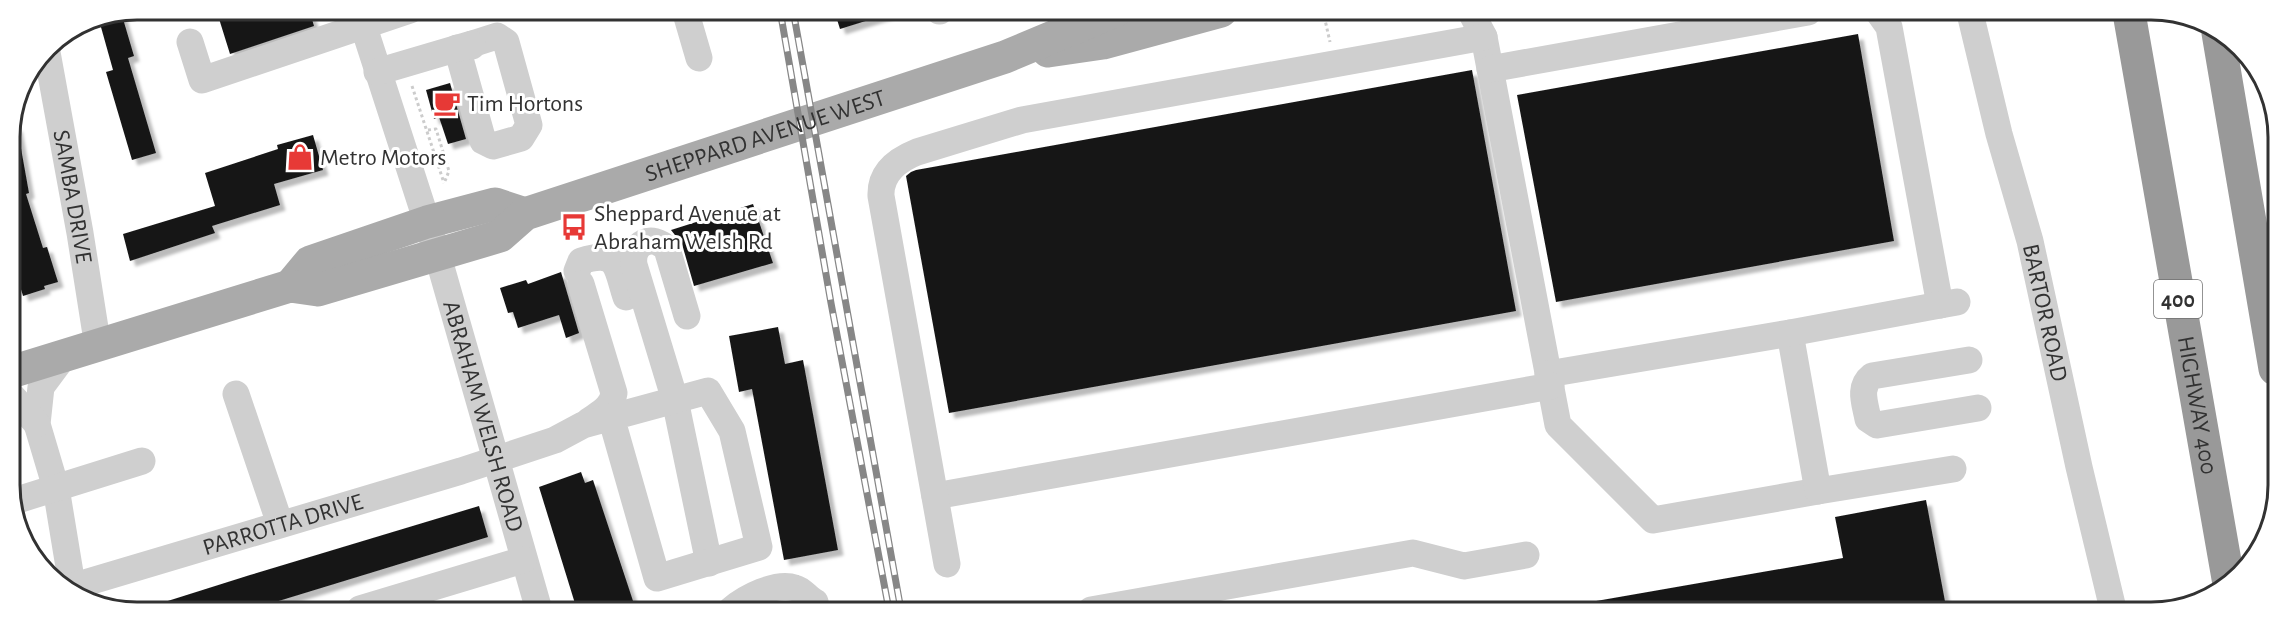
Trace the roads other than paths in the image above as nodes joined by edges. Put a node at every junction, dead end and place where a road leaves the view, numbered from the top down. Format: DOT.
graph roads {
  1 [pos="355,20"];
  2 [pos="361,20"];
  3 [pos="688,20"];
  4 [pos="1093,20"];
  5 [pos="1188,20"];
  6 [pos="1763,20"];
  7 [pos="1885,20"];
  8 [pos="1972,20"];
  9 [pos="2130,20"];
  10 [pos="1487,25"];
  11 [pos="190,42"];
  12 [pos="2219,42"];
  13 [pos="1005,57"];
  14 [pos="699,58"];
  15 [pos="47,60"];
  16 [pos="1490,69"];
  17 [pos="377,72"];
  18 [pos="496,127"];
  19 [pos="525,214"];
  20 [pos="427,222"];
  21 [pos="437,253"];
  22 [pos="290,286"];
  23 [pos="687,316"];
  24 [pos="2268,323"];
  25 [pos="1790,333"];
  26 [pos="98,346"];
  27 [pos="64,356"];
  28 [pos="1969,360"];
  29 [pos="20,369"];
  30 [pos="1549,380"];
  31 [pos="236,394"];
  32 [pos="666,402"];
  33 [pos="20,405"];
  34 [pos="1978,408"];
  35 [pos="611,417"];
  36 [pos="37,424"];
  37 [pos="583,425"];
  38 [pos="497,459"];
  39 [pos="142,461"];
  40 [pos="1953,469"];
  41 [pos="56,488"];
  42 [pos="1818,491"];
  43 [pos="935,496"];
  44 [pos="20,499"];
  45 [pos="280,524"];
  46 [pos="1526,555"];
  47 [pos="523,560"];
  48 [pos="709,563"];
  49 [pos="947,564"];
  50 [pos="2227,575"];
  51 [pos="70,581"];
  52 [pos="78,587"];
  53 [pos="383,602"];
  54 [pos="536,602"];
  55 [pos="746,602"];
  56 [pos="815,602"];
  57 [pos="1136,602"];
  58 [pos="2111,602"];
  1 -- 11 [label="street"];
  2 -- 17 [label="street, ABRAHAM WELSH ROAD"];
  3 -- 14 [label="street"];
  4 -- 13 [label="main road, SHEPPARD AVENUE WEST"];
  5 -- 13 [label="main road, SHEPPARD AVENUE WEST"];
  6 -- 16 [label="street"];
  7 -- 25 [label="street"];
  8 -- 58 [label="street, BARTOR ROAD"];
  9 -- 50 [label="highway, HIGHWAY 400 / 400"];
  10 -- 16 [label="street"];
  10 -- 43 [label="street"];
  12 -- 24 [label="highway"];
  13 -- 19 [label="main road, SHEPPARD AVENUE WEST"];
  15 -- 26 [label="street, SAMBA DRIVE"];
  16 -- 30 [label="street"];
  17 -- 18 [label="street"];
  17 -- 20 [label="street, ABRAHAM WELSH ROAD"];
  19 -- 20 [label="main road"];
  19 -- 21 [label="main road, SHEPPARD AVENUE WEST"];
  20 -- 21 [label="street, ABRAHAM WELSH ROAD"];
  20 -- 22 [label="main road"];
  21 -- 22 [label="main road, SHEPPARD AVENUE WEST"];
  21 -- 38 [label="street, ABRAHAM WELSH ROAD"];
  22 -- 26 [label="main road, SHEPPARD AVENUE WEST"];
  23 -- 32 [label="street"];
  25 -- 30 [label="street"];
  25 -- 42 [label="street"];
  26 -- 27 [label="main road, SHEPPARD AVENUE WEST"];
  27 -- 29 [label="main road, SHEPPARD AVENUE WEST"];
  27 -- 36 [label="street"];
  28 -- 34 [label="street"];
  30 -- 42 [label="street"];
  30 -- 43 [label="street"];
  31 -- 45 [label="street"];
  32 -- 35 [label="street"];
  32 -- 37 [label="street"];
  32 -- 48 [label="street"];
  32 -- 48 [label="street"];
  33 -- 36 [label="street"];
  35 -- 37 [label="street"];
  35 -- 48 [label="street"];
  36 -- 41 [label="street"];
  37 -- 38 [label="street, PARROTTA DRIVE"];
  38 -- 45 [label="street, PARROTTA DRIVE"];
  38 -- 47 [label="street, ABRAHAM WELSH ROAD"];
  39 -- 41 [label="street"];
  40 -- 42 [label="street"];
  41 -- 44 [label="street"];
  41 -- 51 [label="street"];
  43 -- 49 [label="street"];
  45 -- 52 [label="street, PARROTTA DRIVE"];
  46 -- 57 [label="street"];
  47 -- 53 [label="street"];
  47 -- 54 [label="street, ABRAHAM WELSH ROAD"];
  55 -- 56 [label="street"];
}
